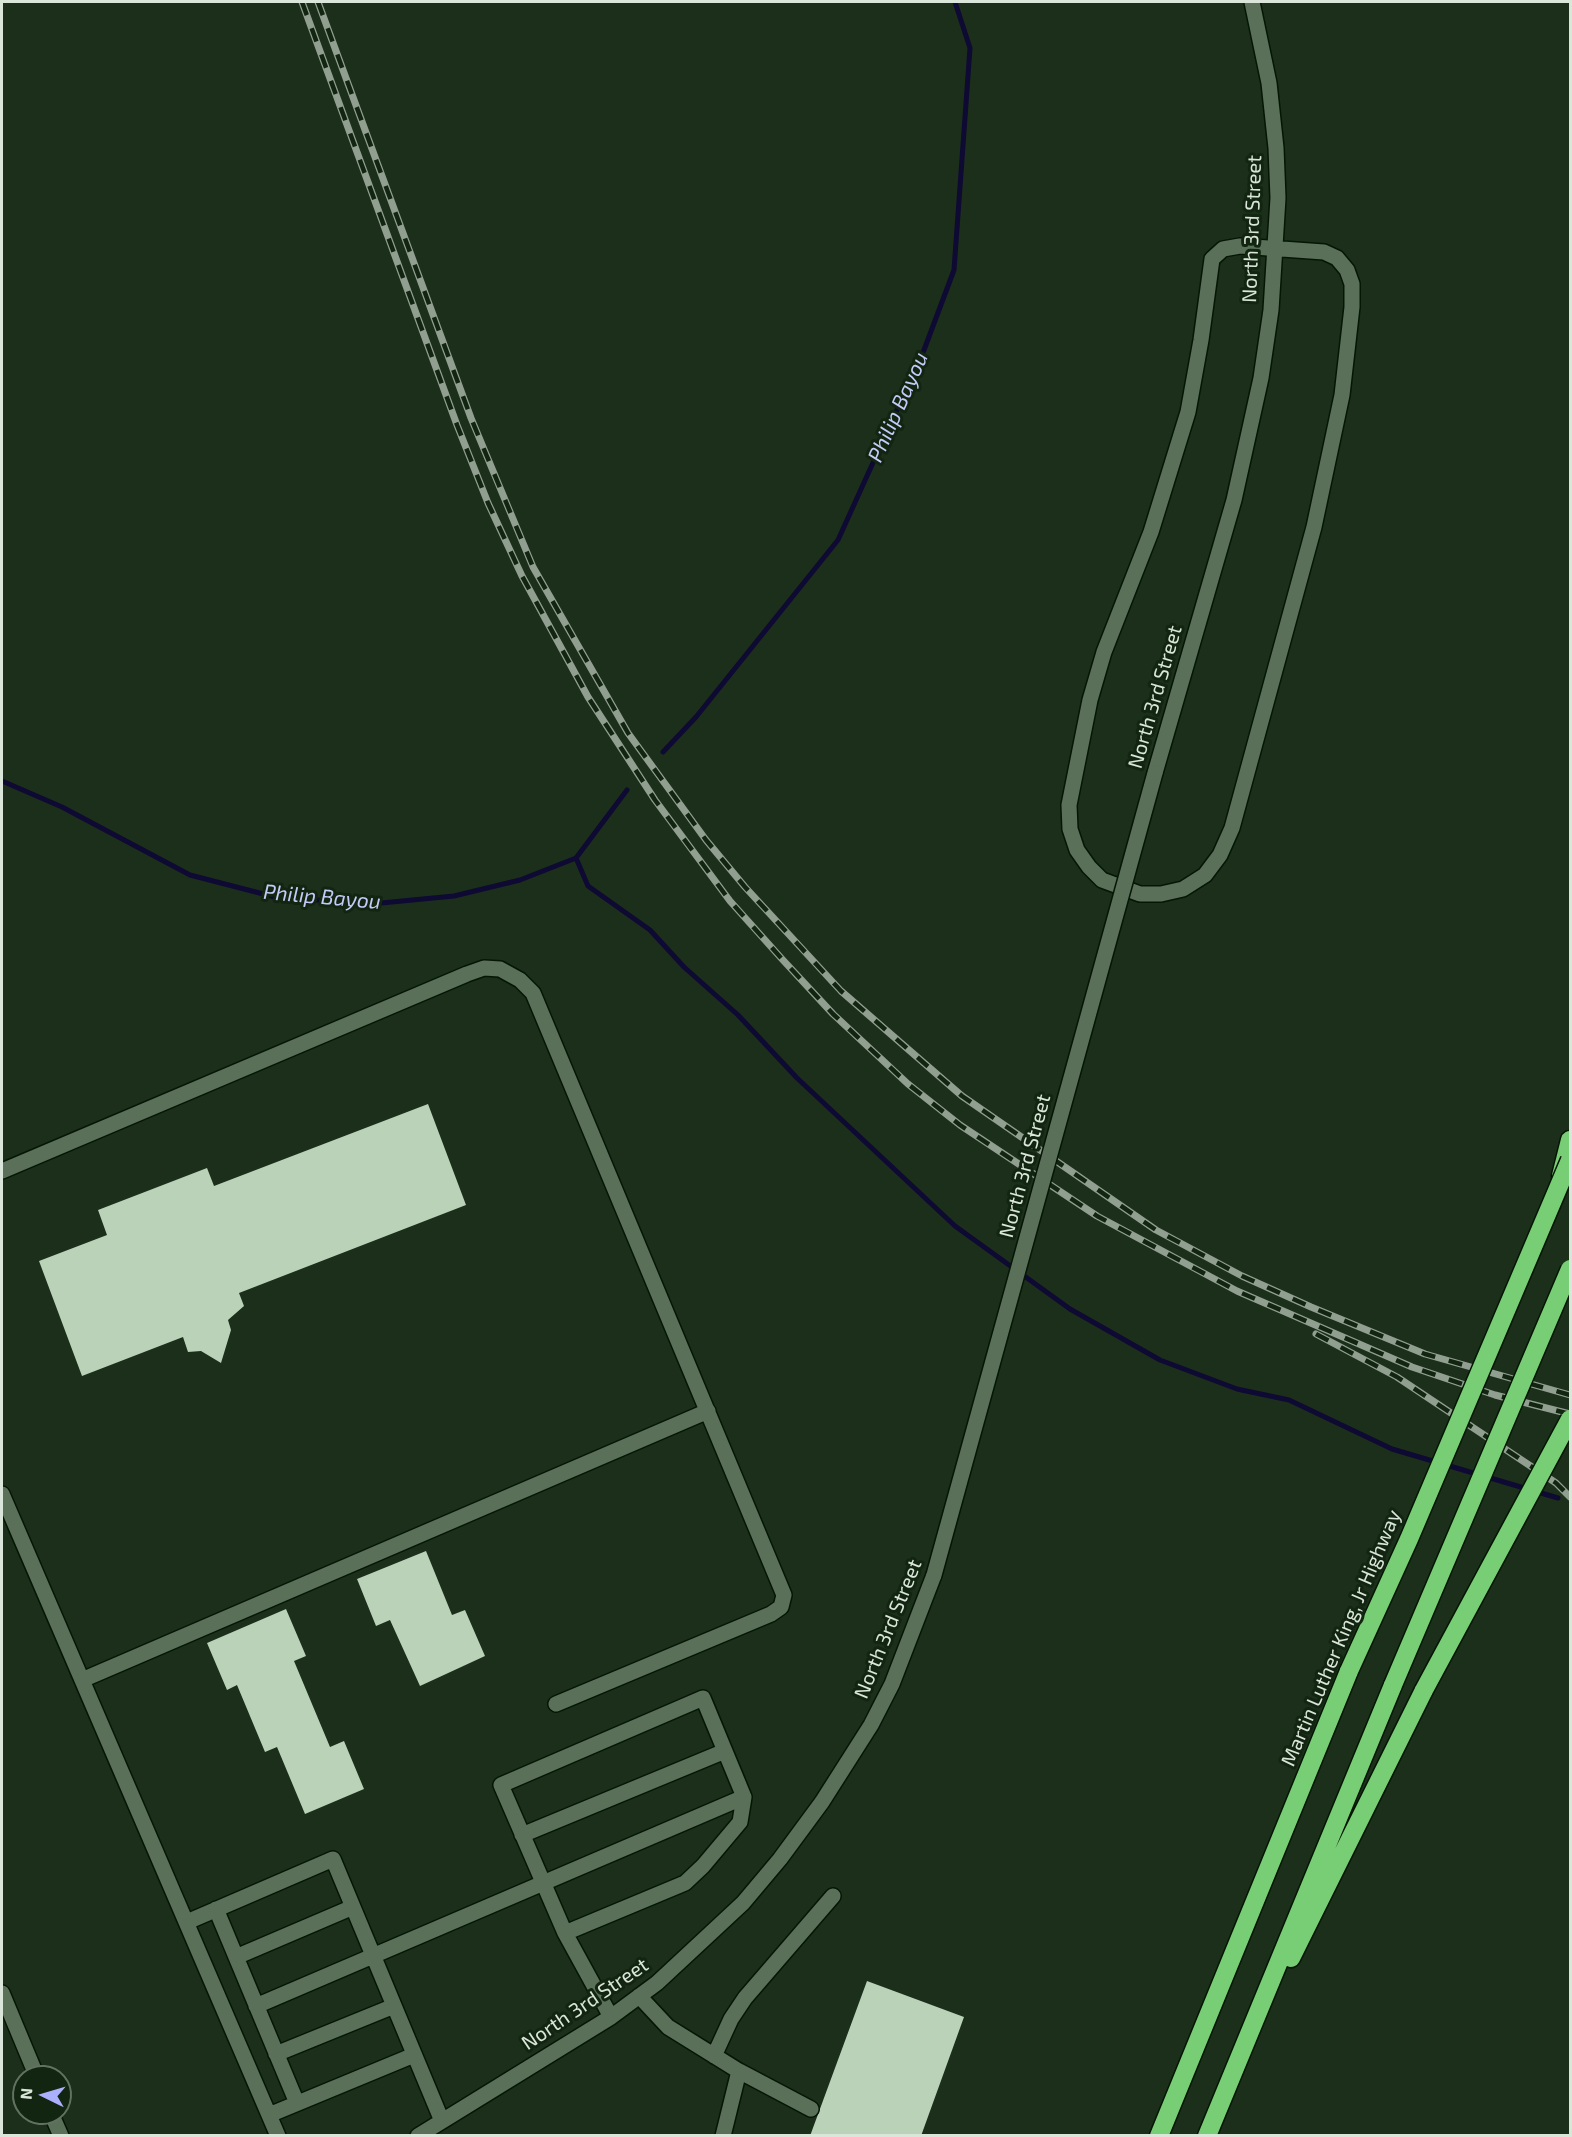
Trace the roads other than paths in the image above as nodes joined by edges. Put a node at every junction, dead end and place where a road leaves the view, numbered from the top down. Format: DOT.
graph roads {
  1 [pos="1252,2"];
  2 [pos="1276,248"];
  3 [pos="1570,1140"];
  4 [pos="1570,1160"];
  5 [pos="2,1172"];
  6 [pos="1558,1188"];
  7 [pos="1570,1269"];
  8 [pos="708,1411"];
  9 [pos="1570,1419"];
  10 [pos="2,1494"];
  11 [pos="82,1680"];
  12 [pos="556,1704"];
  13 [pos="725,1751"];
  14 [pos="744,1797"];
  15 [pos="522,1835"];
  16 [pos="542,1884"];
  17 [pos="833,1896"];
  18 [pos="353,1907"];
  19 [pos="216,1910"];
  20 [pos="186,1922"];
  21 [pos="565,1933"];
  22 [pos="373,1956"];
  23 [pos="236,1958"];
  24 [pos="2,1993"];
  25 [pos="639,1996"];
  26 [pos="256,2006"];
  27 [pos="394,2006"];
  28 [pos="611,2017"];
  29 [pos="276,2054"];
  30 [pos="414,2055"];
  31 [pos="714,2056"];
  32 [pos="32,2065"];
  33 [pos="739,2071"];
  34 [pos="1231,2078"];
  35 [pos="297,2103"];
  36 [pos="811,2109"];
  37 [pos="269,2115"];
  38 [pos="442,2121"];
  39 [pos="278,2136"];
  40 [pos="418,2136"];
  41 [pos="723,2136"];
  42 [pos="1159,2136"];
  43 [pos="1207,2136"];
  1 -- 2 [label="street, North 3rd Street"];
  2 -- 2 [label="street"];
  2 -- 25 [label="street, North 3rd Street, bridge"];
  3 -- 6 [label="highway, bridge"];
  4 -- 6 [label="highway, Martin Luther King, Jr Highway, bridge"];
  5 -- 8 [label="street"];
  6 -- 42 [label="highway, Martin Luther King, Jr Highway, bridge"];
  7 -- 34 [label="highway, bridge"];
  8 -- 11 [label="street"];
  8 -- 12 [label="street"];
  9 -- 34 [label="highway, bridge"];
  10 -- 11 [label="street"];
  11 -- 20 [label="street"];
  13 -- 14 [label="street"];
  13 -- 15 [label="street"];
  13 -- 15 [label="street"];
  14 -- 16 [label="street"];
  14 -- 21 [label="street"];
  15 -- 16 [label="street"];
  16 -- 21 [label="street"];
  16 -- 22 [label="street"];
  17 -- 31 [label="street"];
  18 -- 19 [label="street"];
  18 -- 22 [label="street"];
  18 -- 23 [label="street"];
  19 -- 20 [label="street"];
  19 -- 23 [label="street"];
  20 -- 37 [label="street"];
  21 -- 28 [label="street"];
  22 -- 26 [label="street"];
  22 -- 27 [label="street"];
  23 -- 26 [label="street"];
  24 -- 32 [label="street"];
  25 -- 28 [label="street, North 3rd Street"];
  25 -- 31 [label="street"];
  26 -- 29 [label="street"];
  27 -- 29 [label="street"];
  27 -- 30 [label="street"];
  28 -- 38 [label="street, North 3rd Street"];
  29 -- 35 [label="street"];
  30 -- 35 [label="street"];
  30 -- 38 [label="street"];
  31 -- 33 [label="street"];
  33 -- 36 [label="street"];
  33 -- 41 [label="street"];
  34 -- 43 [label="highway"];
  35 -- 37 [label="street"];
  37 -- 39 [label="street"];
  38 -- 40 [label="street, North 3rd Street"];
}
